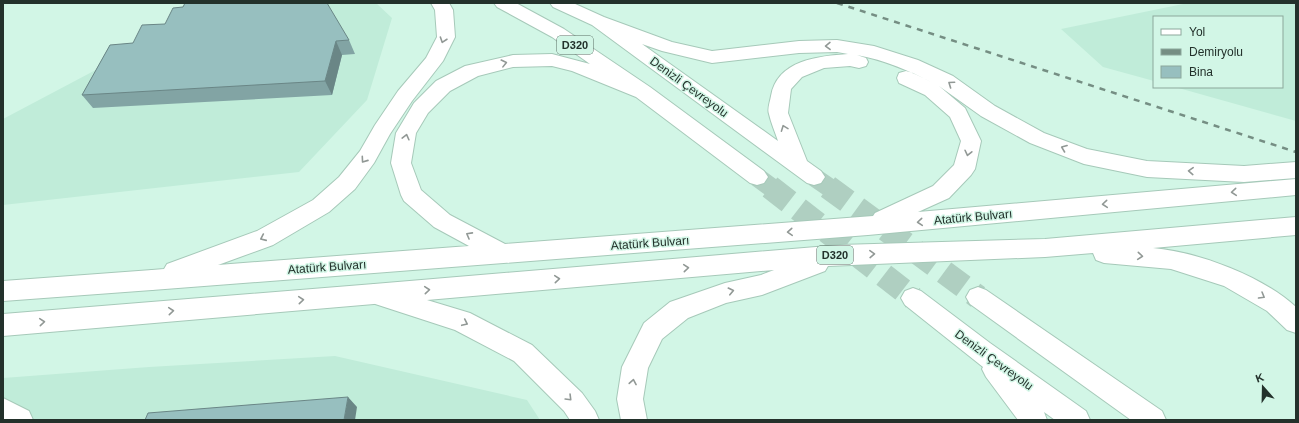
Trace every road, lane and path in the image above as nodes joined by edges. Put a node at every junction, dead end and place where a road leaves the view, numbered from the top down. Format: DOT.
graph roads {
  1 [pos="440,3"];
  2 [pos="503,3"];
  3 [pos="559,3"];
  4 [pos="598,21"];
  5 [pos="643,92"];
  6 [pos="798,165"];
  7 [pos="1296,170"];
  8 [pos="757,177"];
  9 [pos="814,177"];
  10 [pos="1296,187"];
  11 [pos="868,226"];
  12 [pos="1296,226"];
  13 [pos="1045,248"];
  14 [pos="503,254"];
  15 [pos="840,255"];
  16 [pos="152,280"];
  17 [pos="3,291"];
  18 [pos="374,294"];
  19 [pos="912,298"];
  20 [pos="978,298"];
  21 [pos="1296,322"];
  22 [pos="3,325"];
  23 [pos="981,351"];
  24 [pos="3,411"];
  25 [pos="1154,418"];
  26 [pos="20,420"];
  27 [pos="586,420"];
  28 [pos="634,420"];
  29 [pos="1034,420"];
  30 [pos="1077,420"];
  1 -- 16 [label="main road, one-way"];
  2 -- 5 [label="main road, D320"];
  3 -- 4 [label="main road, Denizli Çevreyolu / D320"];
  4 -- 6 [label="main road, Denizli Çevreyolu"];
  7 -- 4 [label="main road, D320, one-way"];
  5 -- 8 [label="main road, D320"];
  14 -- 5 [label="main road, one-way"];
  6 -- 9 [label="main road, Denizli Çevreyolu"];
  6 -- 11 [label="main road, one-way"];
  10 -- 11 [label="main road, Atatürk Bulvarı, one-way"];
  11 -- 14 [label="main road, Atatürk Bulvarı, one-way"];
  12 -- 13 [label="main road, D320"];
  15 -- 13 [label="main road, D320, one-way"];
  13 -- 21 [label="main road, one-way"];
  14 -- 16 [label="main road, Atatürk Bulvarı"];
  18 -- 15 [label="main road, D320, one-way"];
  28 -- 15 [label="main road, D320, one-way"];
  16 -- 17 [label="main road, Atatürk Bulvarı"];
  22 -- 18 [label="main road, one-way"];
  18 -- 27 [label="main road, one-way"];
  19 -- 23 [label="main road, Denizli Çevreyolu"];
  20 -- 25 [label="main road"];
  23 -- 29 [label="main road"];
  23 -- 30 [label="main road, Denizli Çevreyolu"];
  24 -- 26 [label="main road"];
}
